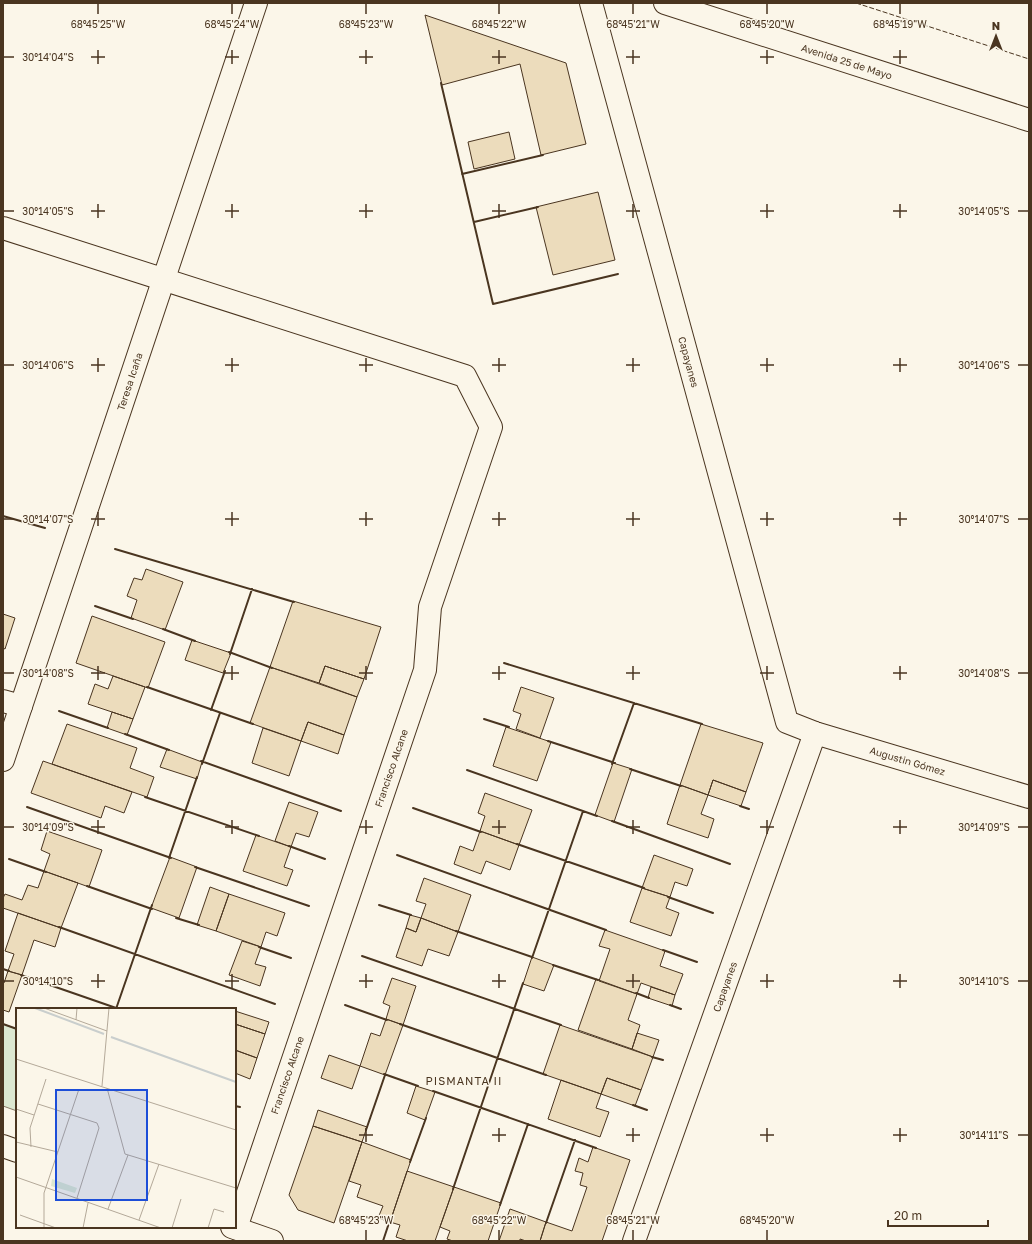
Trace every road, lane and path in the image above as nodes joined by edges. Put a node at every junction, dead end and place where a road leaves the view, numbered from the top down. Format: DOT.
graph roads {
  1 [pos="256,3"];
  2 [pos="591,3"];
  3 [pos="665,3"];
  4 [pos="1029,120"];
  5 [pos="3,228"];
  6 [pos="164,279"];
  7 [pos="12,704"];
  8 [pos="787,722"];
  9 [pos="815,733"];
  10 [pos="3,760"];
  11 [pos="1029,797"];
  12 [pos="3,1146"];
  13 [pos="16,1151"];
  14 [pos="236,1222"];
  15 [pos="234,1228"];
  16 [pos="272,1241"];
  17 [pos="634,1241"];
  1 -- 6 [label="street, Teresa Icaña"];
  2 -- 8 [label="street, Capayanes"];
  3 -- 4 [label="street, Avenida 25 de Mayo"];
  5 -- 6 [label="street"];
  6 -- 7 [label="street, Teresa Icaña"];
  6 -- 14 [label="street, Francisco Alcane"];
  7 -- 10 [label="street, Teresa Icaña"];
  8 -- 9 [label="street, Augustin Gómez"];
  9 -- 11 [label="street, Augustin Gómez"];
  9 -- 17 [label="street, Capayanes"];
  12 -- 13 [label="street"];
  15 -- 16 [label="street"];
}
